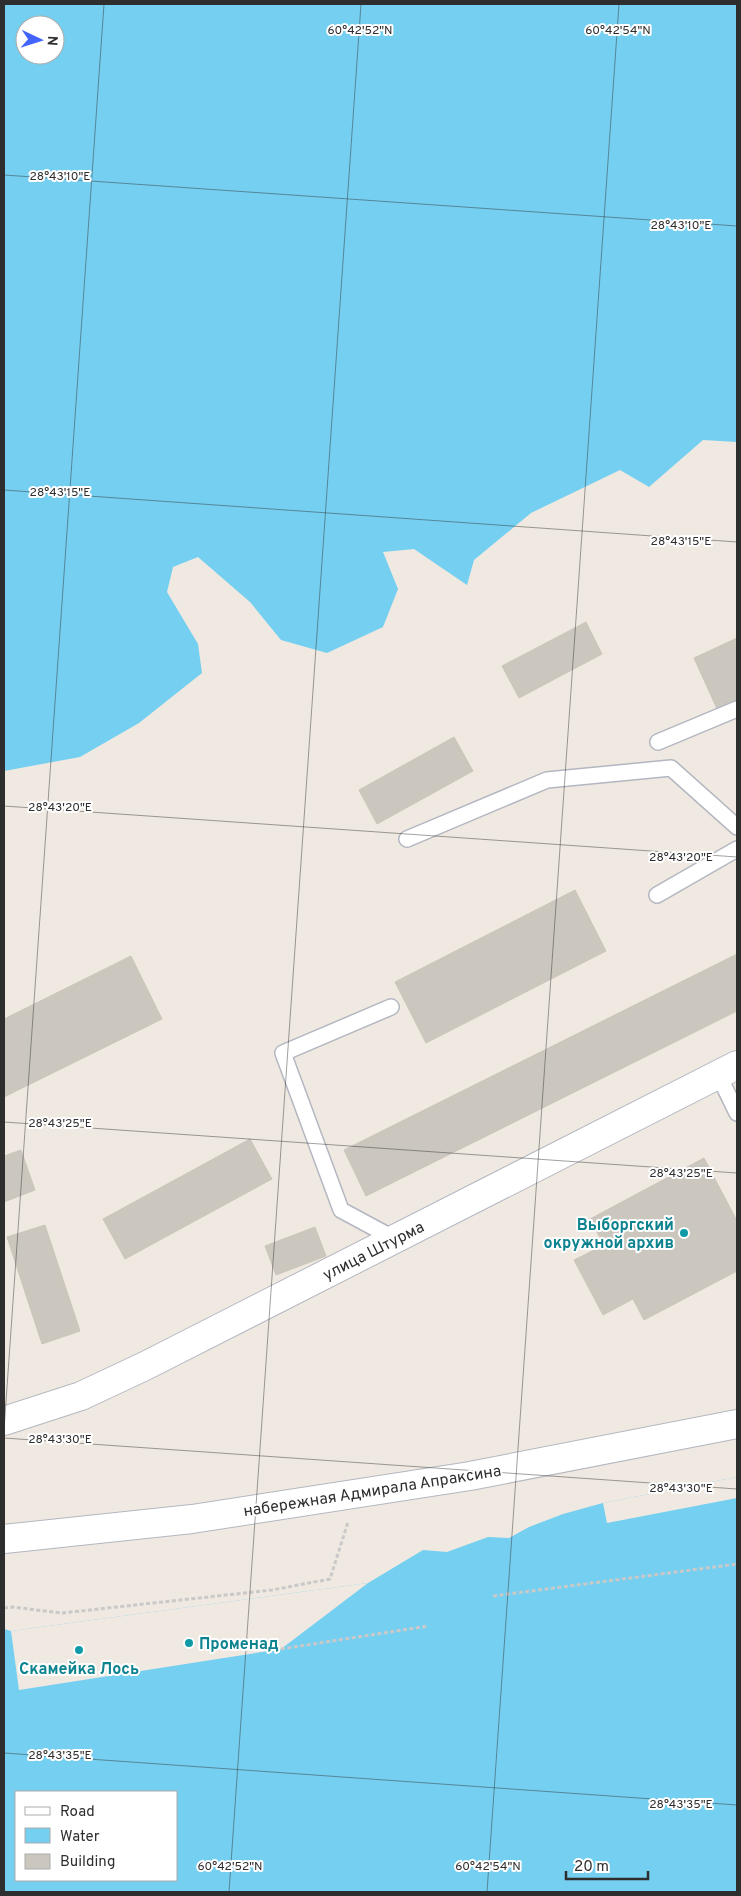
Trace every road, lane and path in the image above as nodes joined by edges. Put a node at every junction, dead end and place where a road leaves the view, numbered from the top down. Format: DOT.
graph roads {
  1 [pos="737,710"];
  2 [pos="658,742"];
  3 [pos="737,827"];
  4 [pos="407,840"];
  5 [pos="737,849"];
  6 [pos="657,895"];
  7 [pos="391,1007"];
  8 [pos="728,1070"];
  9 [pos="737,1113"];
  10 [pos="395,1239"];
  11 [pos="4,1421"];
  12 [pos="737,1424"];
  13 [pos="349,1521"];
  14 [pos="4,1540"];
  15 [pos="737,1564"];
  16 [pos="493,1596"];
  17 [pos="4,1608"];
  18 [pos="428,1626"];
  19 [pos="281,1649"];
  1 -- 2 [label="lane"];
  3 -- 4 [label="lane"];
  5 -- 6 [label="lane"];
  7 -- 10 [label="lane"];
  8 -- 9 [label="lane"];
  8 -- 10 [label="street, улица Штурма"];
  10 -- 11 [label="street, улица Штурма"];
  12 -- 14 [label="street, набережная Адмирала Апраксина"];
  13 -- 17 [label="path"];
  15 -- 16 [label="path"];
  18 -- 19 [label="path"];
}
